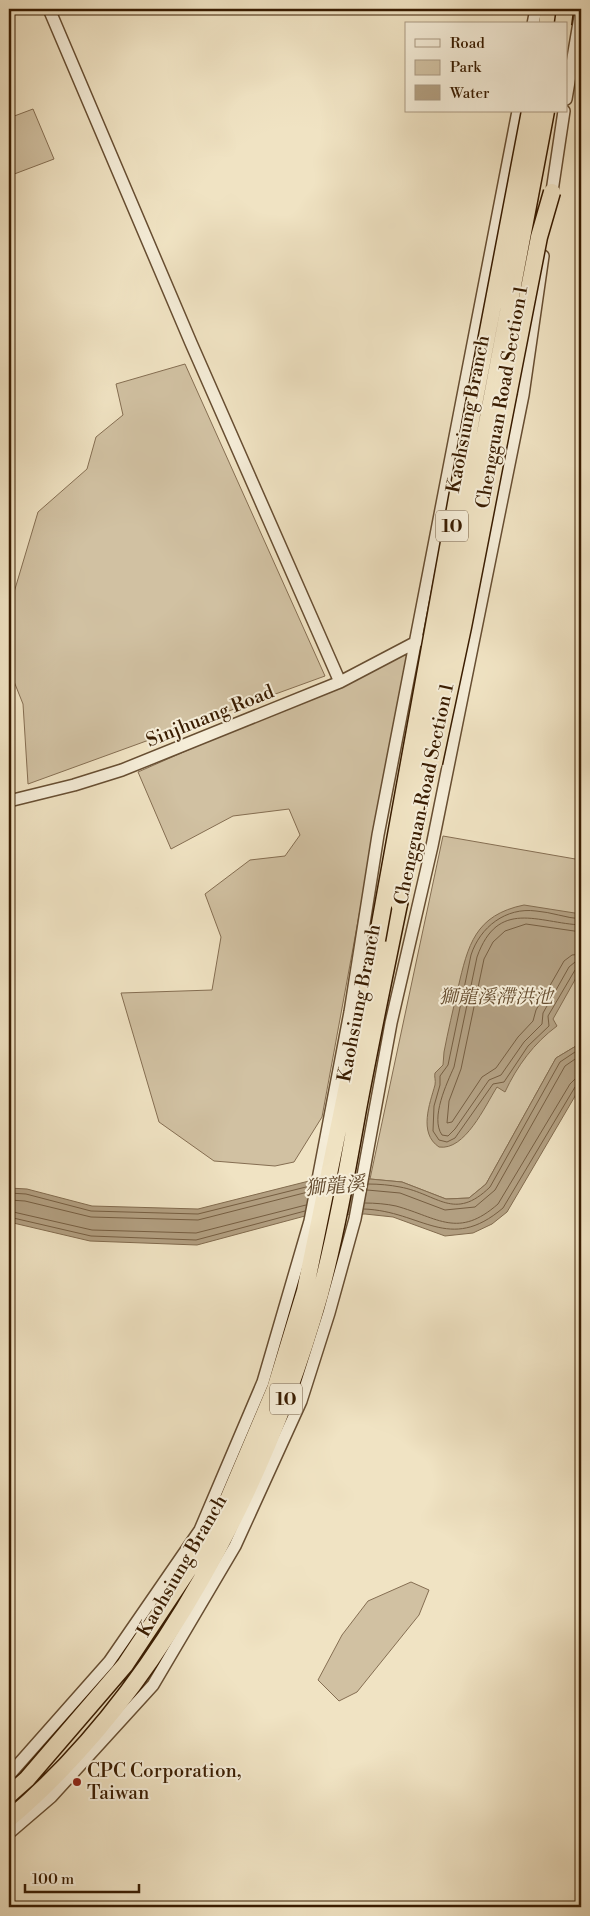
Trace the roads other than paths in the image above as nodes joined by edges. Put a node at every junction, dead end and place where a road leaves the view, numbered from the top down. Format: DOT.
graph roads {
  1 [pos="49,9"];
  2 [pos="536,9"];
  3 [pos="549,9"];
  4 [pos="565,9"];
  5 [pos="581,11"];
  6 [pos="534,22"];
  7 [pos="546,22"];
  8 [pos="563,22"];
  9 [pos="577,33"];
  10 [pos="568,87"];
  11 [pos="518,112"];
  12 [pos="530,112"];
  13 [pos="546,112"];
  14 [pos="564,112"];
  15 [pos="552,192"];
  16 [pos="473,349"];
  17 [pos="482,602"];
  18 [pos="476,632"];
  19 [pos="415,640"];
  20 [pos="340,682"];
  21 [pos="9,801"];
  22 [pos="378,835"];
  23 [pos="432,846"];
  24 [pos="376,852"];
  25 [pos="428,864"];
  26 [pos="400,904"];
  27 [pos="377,940"];
  28 [pos="9,1775"];
  29 [pos="9,1795"];
  30 [pos="9,1819"];
  31 [pos="9,1833"];
  1 -- 20 [label="street"];
  2 -- 6 [label="street"];
  3 -- 7 [label="highway"];
  4 -- 8 [label="highway, bridge"];
  4 -- 9 [label="street"];
  5 -- 9 [label="street"];
  9 -- 10 [label="street"];
  11 -- 16 [label="street, Chengguan Road Section 1"];
  12 -- 27 [label="highway, Kaohsiung Branch / 10, bridge"];
  13 -- 26 [label="highway, Kaohsiung Branch / 10, bridge"];
  14 -- 15 [label="street, Chengguan Road Section 1"];
  15 -- 17 [label="street, Chengguan Road Section 1"];
  15 -- 26 [label="highway, bridge"];
  16 -- 19 [label="street, Chengguan Road Section 1"];
  16 -- 27 [label="highway, bridge"];
  17 -- 18 [label="street, Chengguan Road Section 1"];
  17 -- 19 [label="street, Sinjhuang Road"];
  18 -- 19 [label="street"];
  18 -- 23 [label="street, Chengguan Road Section 1"];
  19 -- 20 [label="street, Sinjhuang Road"];
  19 -- 22 [label="street, Chengguan Road Section 1"];
  20 -- 21 [label="street, Sinjhuang Road"];
  22 -- 23 [label="street"];
  22 -- 24 [label="street, Chengguan Road Section 1"];
  23 -- 25 [label="street, Chengguan Road Section 1"];
  24 -- 25 [label="street"];
  24 -- 28 [label="street, Chengguan Road Section 1"];
  25 -- 31 [label="street, Chengguan Road Section 1"];
  26 -- 30 [label="highway, Kaohsiung Branch / 10"];
  27 -- 29 [label="highway, Kaohsiung Branch / 10"];
}
